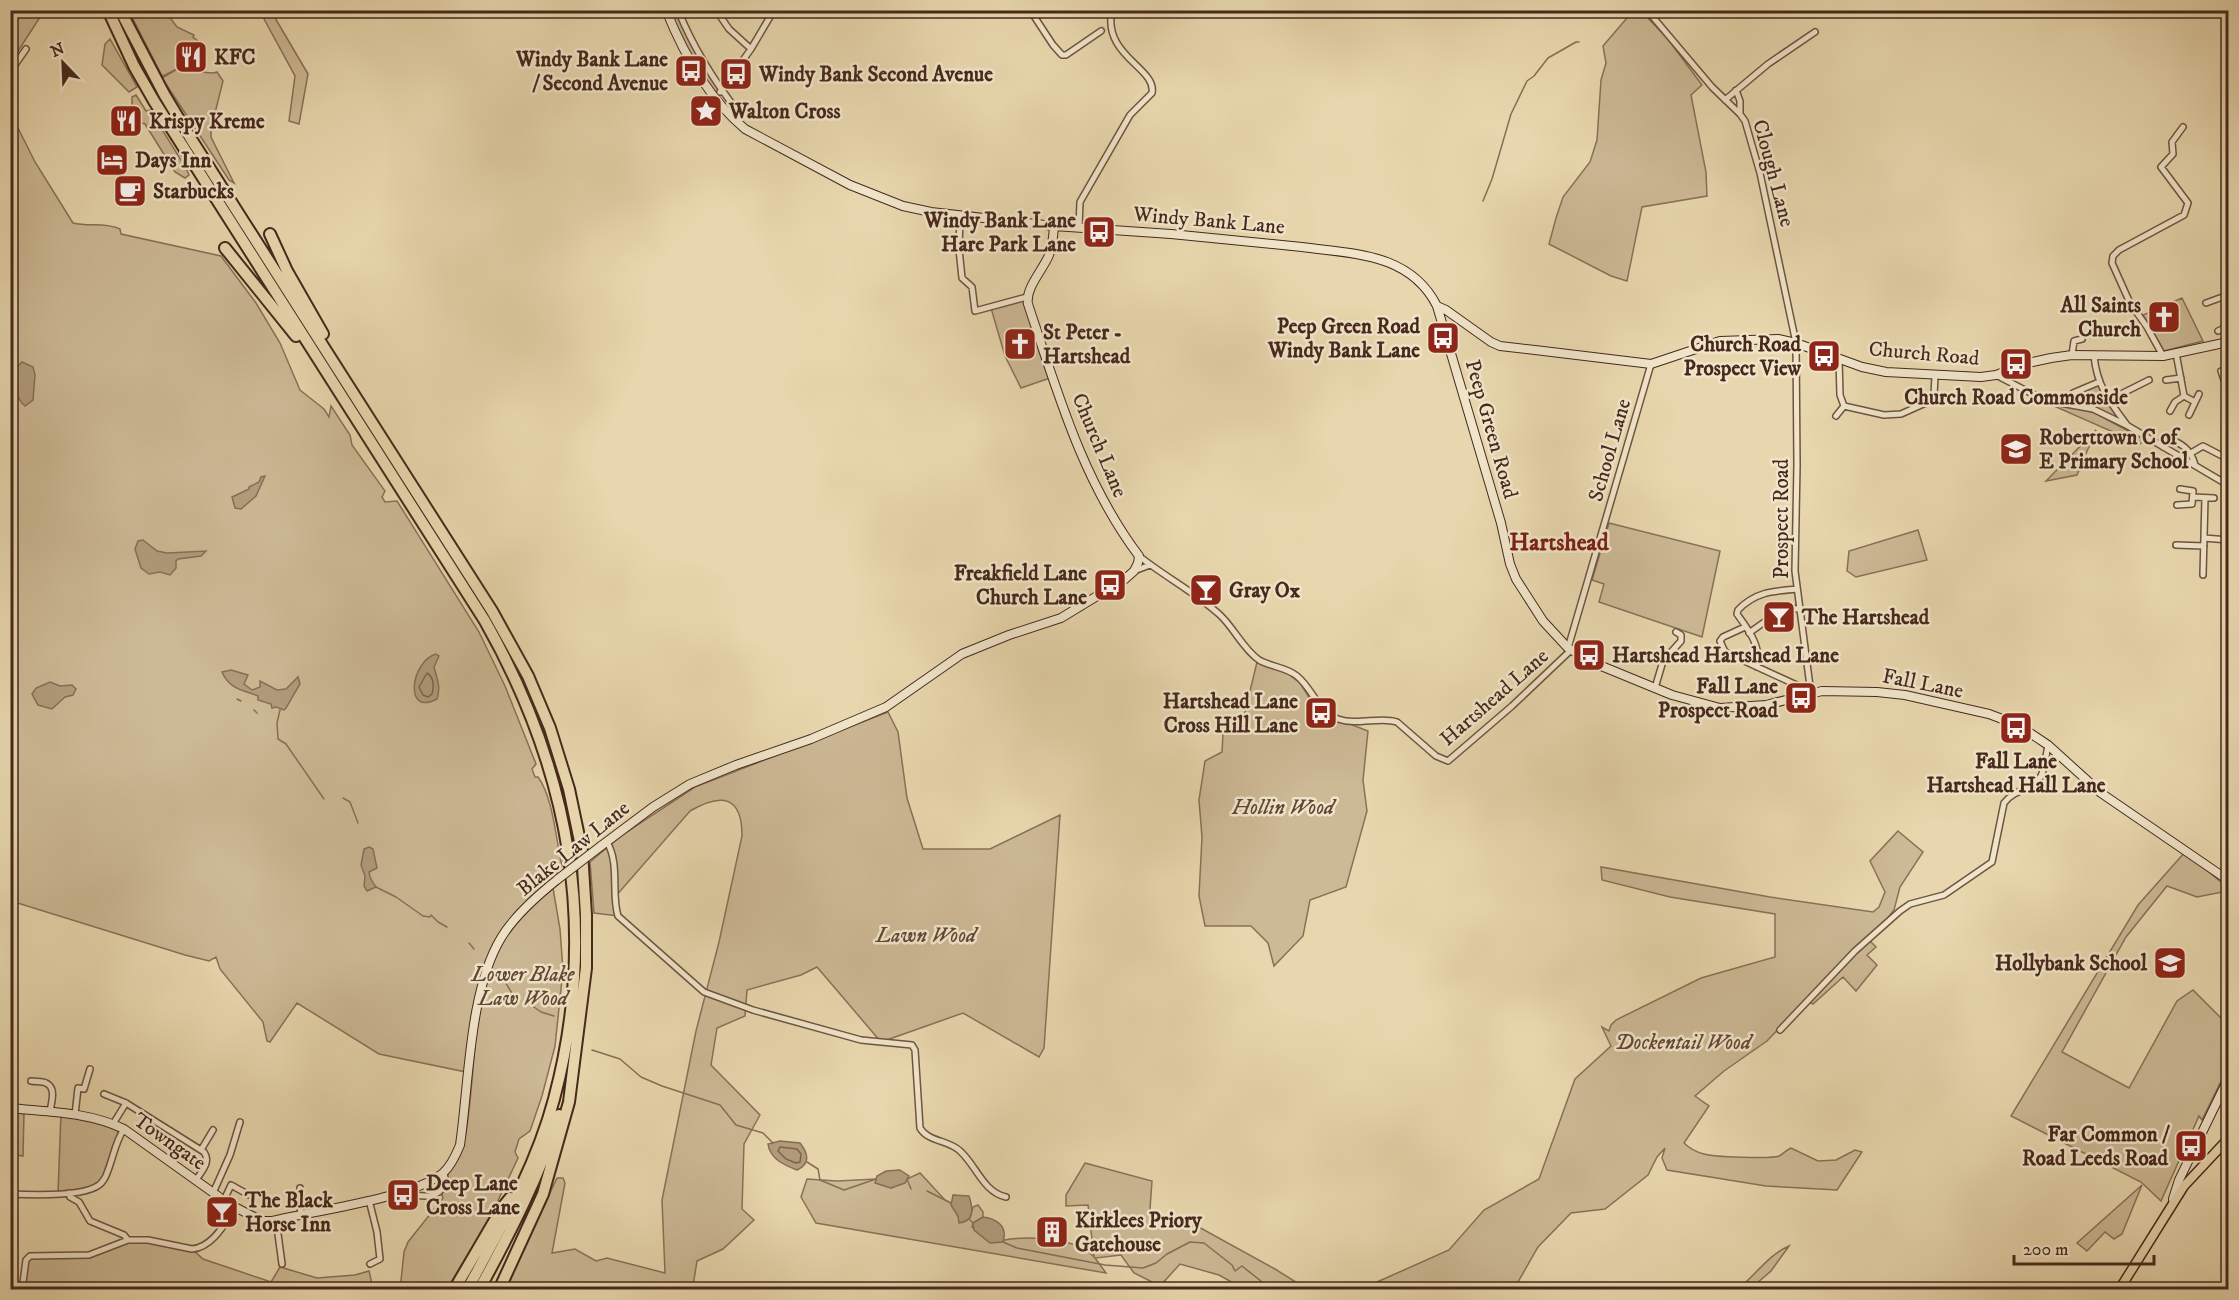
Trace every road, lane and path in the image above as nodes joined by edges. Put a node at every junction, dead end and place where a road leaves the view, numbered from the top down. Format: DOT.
graph roads {
  1 [pos="108,10"];
  2 [pos="120,10"];
  3 [pos="666,10"];
  4 [pos="678,10"];
  5 [pos="716,10"];
  6 [pos="774,10"];
  7 [pos="1030,10"];
  8 [pos="1112,10"];
  9 [pos="1647,10"];
  10 [pos="1106,28"];
  11 [pos="1815,32"];
  12 [pos="26,49"];
  13 [pos="751,49"];
  14 [pos="10,72"];
  15 [pos="1736,90"];
  16 [pos="721,91"];
  17 [pos="715,98"];
  18 [pos="1725,100"];
  19 [pos="739,113"];
  20 [pos="1740,114"];
  21 [pos="2183,127"];
  22 [pos="960,217"];
  23 [pos="1054,226"];
  24 [pos="1079,227"];
  25 [pos="270,234"];
  26 [pos="225,248"];
  27 [pos="2229,295"];
  28 [pos="1027,297"];
  29 [pos="2206,303"];
  30 [pos="1437,306"];
  31 [pos="2229,327"];
  32 [pos="2218,331"];
  33 [pos="2082,339"];
  34 [pos="2229,342"];
  35 [pos="1796,343"];
  36 [pos="2176,353"];
  37 [pos="2073,355"];
  38 [pos="2094,356"];
  39 [pos="2163,357"];
  40 [pos="1839,359"];
  41 [pos="1651,364"];
  42 [pos="2222,371"];
  43 [pos="1996,375"];
  44 [pos="1935,376"];
  45 [pos="2181,378"];
  46 [pos="2149,380"];
  47 [pos="2166,380"];
  48 [pos="2224,380"];
  49 [pos="2099,382"];
  50 [pos="350,387"];
  51 [pos="337,389"];
  52 [pos="2199,394"];
  53 [pos="2184,396"];
  54 [pos="2195,402"];
  55 [pos="2110,403"];
  56 [pos="1844,406"];
  57 [pos="2077,406"];
  58 [pos="2170,411"];
  59 [pos="2188,415"];
  60 [pos="1836,416"];
  61 [pos="2128,426"];
  62 [pos="2163,447"];
  63 [pos="2191,453"];
  64 [pos="2229,459"];
  65 [pos="2195,465"];
  66 [pos="2229,485"];
  67 [pos="2180,489"];
  68 [pos="2193,497"];
  69 [pos="2205,498"];
  70 [pos="2214,498"];
  71 [pos="2177,505"];
  72 [pos="2204,538"];
  73 [pos="2228,540"];
  74 [pos="2176,544"];
  75 [pos="2204,546"];
  76 [pos="1139,556"];
  77 [pos="1150,565"];
  78 [pos="2228,568"];
  79 [pos="1134,571"];
  80 [pos="2204,575"];
  81 [pos="1797,589"];
  82 [pos="1799,609"];
  83 [pos="1747,630"];
  84 [pos="1682,634"];
  85 [pos="1569,649"];
  86 [pos="1757,667"];
  87 [pos="1655,688"];
  88 [pos="1810,694"];
  89 [pos="2048,745"];
  90 [pos="604,844"];
  91 [pos="2229,880"];
  92 [pos="1780,1030"];
  93 [pos="578,1033"];
  94 [pos="90,1069"];
  95 [pos="2229,1079"];
  96 [pos="30,1081"];
  97 [pos="104,1094"];
  98 [pos="126,1103"];
  99 [pos="10,1108"];
  100 [pos="50,1112"];
  101 [pos="75,1115"];
  102 [pos="240,1122"];
  103 [pos="113,1124"];
  104 [pos="124,1129"];
  105 [pos="213,1130"];
  106 [pos="2229,1139"];
  107 [pos="201,1150"];
  108 [pos="2191,1156"];
  109 [pos="2185,1170"];
  110 [pos="2201,1170"];
  111 [pos="444,1172"];
  112 [pos="2193,1179"];
  113 [pos="196,1180"];
  114 [pos="520,1186"];
  115 [pos="300,1188"];
  116 [pos="410,1190"];
  117 [pos="69,1193"];
  118 [pos="213,1193"];
  119 [pos="10,1194"];
  120 [pos="249,1195"];
  121 [pos="1006,1197"];
  122 [pos="224,1200"];
  123 [pos="369,1200"];
  124 [pos="2172,1203"];
  125 [pos="236,1207"];
  126 [pos="301,1214"];
  127 [pos="272,1221"];
  128 [pos="128,1240"];
  129 [pos="282,1264"];
  130 [pos="370,1264"];
  131 [pos="22,1290"];
  132 [pos="454,1290"];
  133 [pos="467,1290"];
  134 [pos="479,1290"];
  135 [pos="499,1290"];
  136 [pos="2119,1290"];
  1 -- 51 [label="highway"];
  2 -- 50 [label="highway"];
  3 -- 17 [label="street, Windy Bank Lane"];
  4 -- 16 [label="street"];
  5 -- 13 [label="street"];
  6 -- 13 [label="street"];
  7 -- 10 [label="street"];
  8 -- 10 [label="street"];
  9 -- 18 [label="street, Clough Lane"];
  10 -- 24 [label="street"];
  11 -- 15 [label="street"];
  12 -- 14 [label="street"];
  13 -- 16 [label="street"];
  15 -- 18 [label="street"];
  15 -- 20 [label="street"];
  16 -- 17 [label="street"];
  16 -- 19 [label="street"];
  17 -- 22 [label="street, Windy Bank Lane"];
  18 -- 20 [label="street, Clough Lane"];
  20 -- 35 [label="street, Clough Lane"];
  21 -- 39 [label="street"];
  22 -- 23 [label="street, Windy Bank Lane"];
  22 -- 28 [label="street"];
  23 -- 24 [label="street, Windy Bank Lane"];
  23 -- 28 [label="street"];
  24 -- 30 [label="street, Windy Bank Lane"];
  25 -- 50 [label="highway"];
  26 -- 51 [label="highway"];
  27 -- 29 [label="street"];
  28 -- 76 [label="street, Church Lane"];
  30 -- 41 [label="street, Windy Bank Lane"];
  30 -- 85 [label="street, Peep Green Road"];
  31 -- 32 [label="street"];
  33 -- 37 [label="street"];
  34 -- 36 [label="street, Church Road"];
  35 -- 40 [label="street, Church Road"];
  35 -- 41 [label="street, Windy Bank Lane"];
  35 -- 81 [label="street, Prospect Road"];
  36 -- 39 [label="street, Church Road"];
  36 -- 45 [label="street"];
  37 -- 38 [label="street, Church Road"];
  37 -- 43 [label="street, Church Road"];
  38 -- 39 [label="street, Church Road"];
  38 -- 49 [label="street"];
  40 -- 44 [label="street, Church Road"];
  40 -- 56 [label="street"];
  41 -- 85 [label="street, School Lane"];
  42 -- 48 [label="street"];
  43 -- 44 [label="street, Church Road"];
  43 -- 57 [label="street"];
  44 -- 56 [label="street"];
  45 -- 47 [label="street"];
  45 -- 53 [label="street"];
  46 -- 55 [label="street"];
  49 -- 55 [label="street"];
  49 -- 57 [label="street"];
  50 -- 93 [label="highway"];
  51 -- 114 [label="highway"];
  52 -- 54 [label="street"];
  53 -- 54 [label="street"];
  53 -- 58 [label="street"];
  54 -- 59 [label="street"];
  55 -- 61 [label="street"];
  56 -- 60 [label="street"];
  57 -- 61 [label="street"];
  61 -- 62 [label="street"];
  62 -- 63 [label="street"];
  62 -- 65 [label="street"];
  63 -- 64 [label="street"];
  63 -- 65 [label="street"];
  65 -- 66 [label="street"];
  67 -- 68 [label="street"];
  68 -- 69 [label="street"];
  68 -- 71 [label="street"];
  69 -- 70 [label="street"];
  69 -- 72 [label="street"];
  72 -- 73 [label="street"];
  72 -- 75 [label="street"];
  73 -- 78 [label="street"];
  74 -- 75 [label="street"];
  75 -- 80 [label="street"];
  76 -- 77 [label="street, Hartshead Lane"];
  76 -- 79 [label="street"];
  77 -- 79 [label="street"];
  77 -- 85 [label="street, Hartshead Lane"];
  79 -- 90 [label="street, Blake Law Lane"];
  81 -- 82 [label="street, Prospect Road"];
  81 -- 83 [label="street"];
  82 -- 83 [label="street"];
  82 -- 88 [label="street, Prospect Road"];
  83 -- 86 [label="street"];
  83 -- 86 [label="street"];
  84 -- 87 [label="street"];
  85 -- 87 [label="street, Fall Lane"];
  86 -- 88 [label="street"];
  87 -- 88 [label="street, Fall Lane"];
  88 -- 89 [label="street, Fall Lane"];
  89 -- 91 [label="street, Fall Lane"];
  89 -- 92 [label="street"];
  90 -- 111 [label="street, Blake Law Lane, bridge"];
  90 -- 121 [label="street"];
  93 -- 134 [label="highway"];
  93 -- 135 [label="highway"];
  94 -- 101 [label="street"];
  95 -- 108 [label="street"];
  96 -- 100 [label="street"];
  97 -- 98 [label="street"];
  98 -- 103 [label="street"];
  98 -- 107 [label="street"];
  99 -- 100 [label="street, Towngate"];
  100 -- 101 [label="street, Towngate"];
  101 -- 103 [label="street, Towngate"];
  102 -- 118 [label="street"];
  103 -- 104 [label="street, Towngate"];
  104 -- 113 [label="street, Towngate"];
  104 -- 117 [label="street"];
  105 -- 107 [label="street"];
  106 -- 110 [label="main road"];
  107 -- 113 [label="street"];
  108 -- 109 [label="street"];
  108 -- 110 [label="street"];
  109 -- 112 [label="street"];
  109 -- 124 [label="street"];
  110 -- 112 [label="main road"];
  111 -- 116 [label="street"];
  111 -- 116 [label="street"];
  112 -- 124 [label="main road"];
  113 -- 118 [label="street, Towngate"];
  114 -- 132 [label="highway"];
  114 -- 133 [label="highway"];
  115 -- 126 [label="street"];
  116 -- 123 [label="street"];
  117 -- 119 [label="street"];
  117 -- 128 [label="street"];
  118 -- 122 [label="street, Towngate"];
  120 -- 122 [label="street"];
  122 -- 125 [label="street, Towngate"];
  123 -- 126 [label="street"];
  123 -- 130 [label="street"];
  124 -- 136 [label="main road"];
  125 -- 127 [label="street, Towngate"];
  125 -- 128 [label="street"];
  126 -- 127 [label="street"];
  127 -- 129 [label="street"];
  128 -- 131 [label="street"];
}
